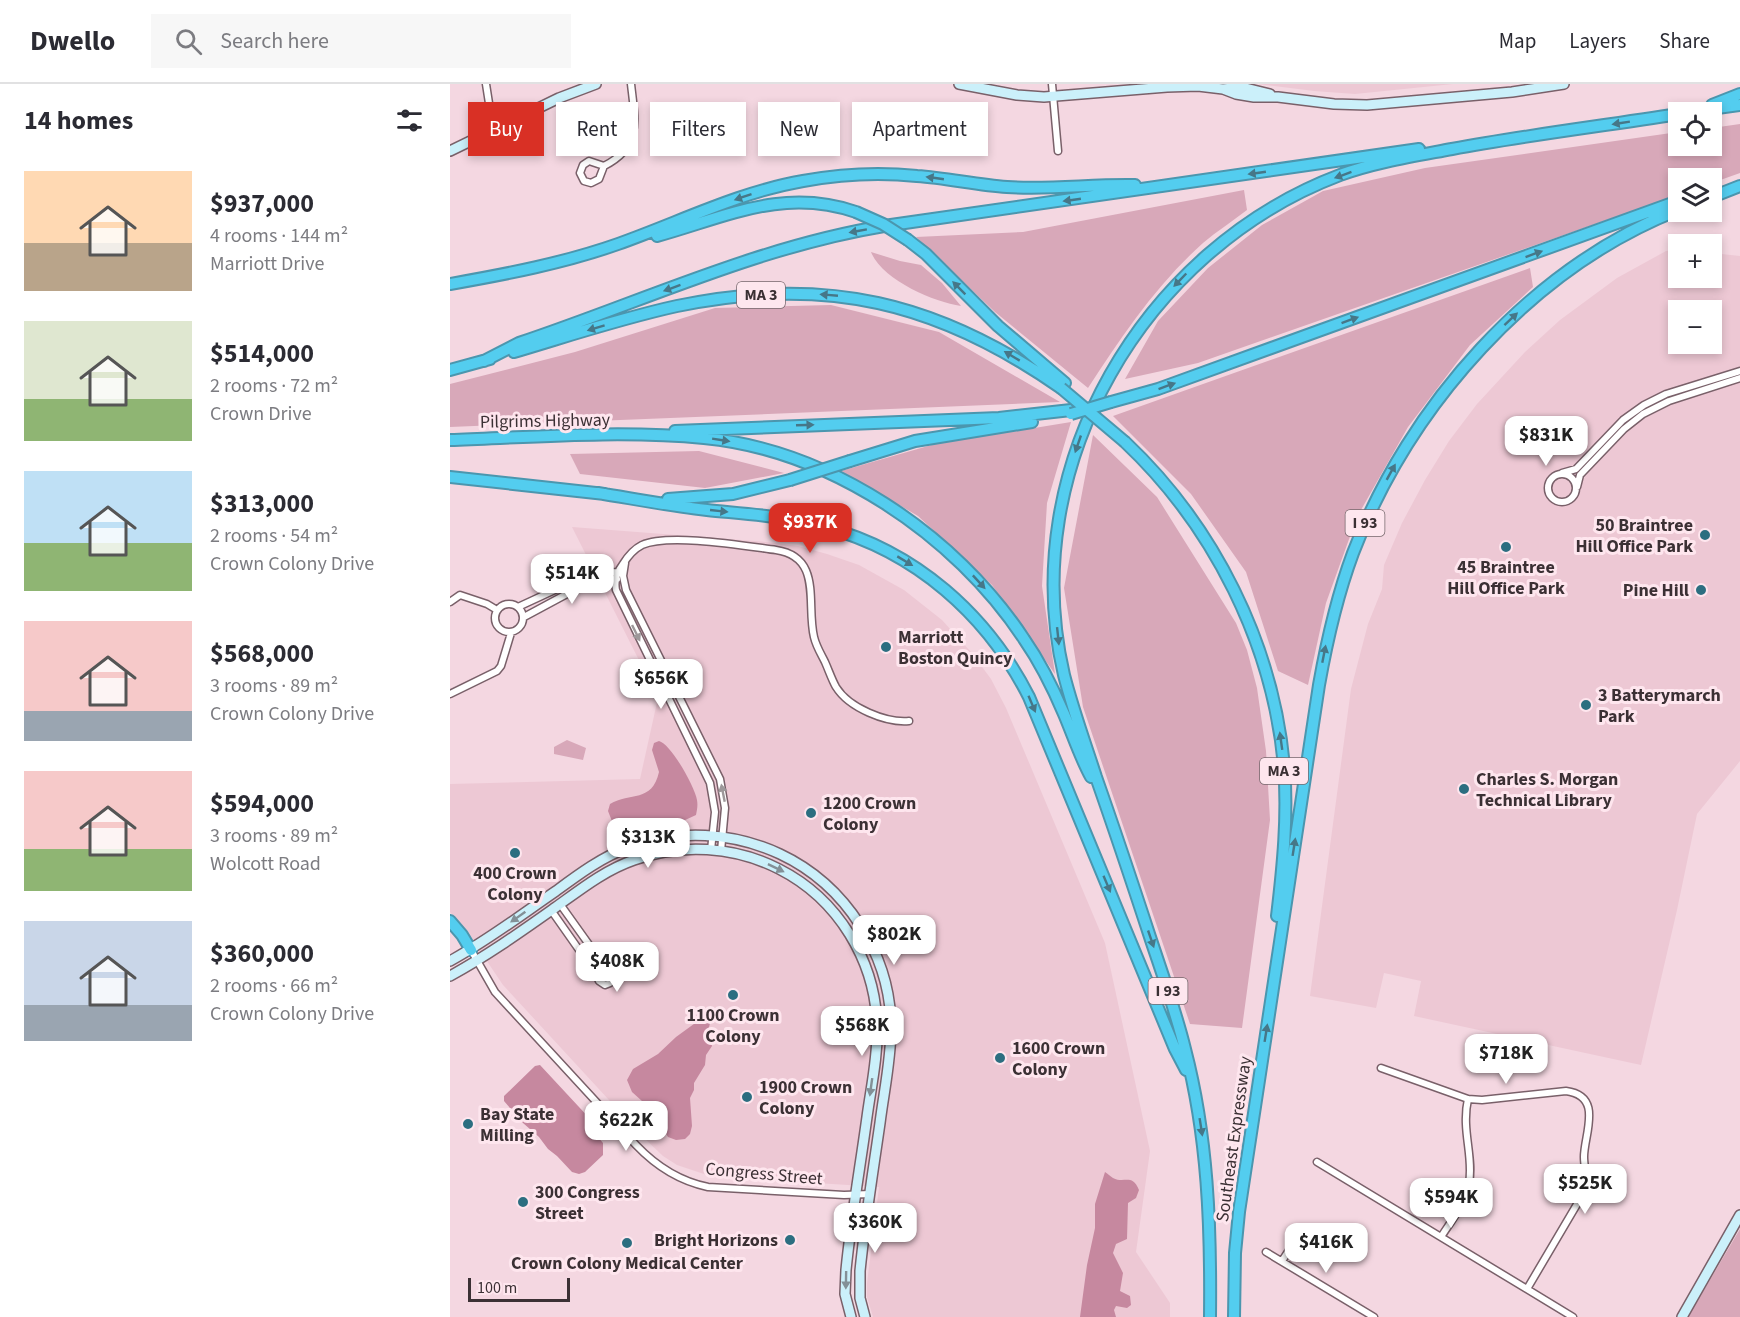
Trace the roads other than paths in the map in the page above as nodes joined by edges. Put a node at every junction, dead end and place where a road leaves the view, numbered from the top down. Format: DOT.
graph roads {
  1 [pos="486,84"];
  2 [pos="596,84"];
  3 [pos="631,84"];
  4 [pos="959,84"];
  5 [pos="1052,84"];
  6 [pos="1564,84"];
  7 [pos="1127,87"];
  8 [pos="1740,94"];
  9 [pos="1053,97"];
  10 [pos="489,102"];
  11 [pos="1719,102"];
  12 [pos="1740,105"];
  13 [pos="544,106"];
  14 [pos="1722,108"];
  15 [pos="1668,116"];
  16 [pos="468,143"];
  17 [pos="1482,144"];
  18 [pos="450,151"];
  19 [pos="1058,151"];
  20 [pos="604,165"];
  21 [pos="1740,184"];
  22 [pos="1171,185"];
  23 [pos="1722,187"];
  24 [pos="1722,192"];
  25 [pos="1668,205"];
  26 [pos="1668,214"];
  27 [pos="598,250"];
  28 [pos="450,284"];
  29 [pos="484,361"];
  30 [pos="450,369"];
  31 [pos="1740,371"];
  32 [pos="1740,378"];
  33 [pos="1063,385"];
  34 [pos="1071,412"];
  35 [pos="642,436"];
  36 [pos="450,440"];
  37 [pos="1562,473"];
  38 [pos="450,477"];
  39 [pos="450,484"];
  40 [pos="537,487"];
  41 [pos="1577,487"];
  42 [pos="598,493"];
  43 [pos="620,576"];
  44 [pos="450,602"];
  45 [pos="518,607"];
  46 [pos="497,610"];
  47 [pos="524,617"];
  48 [pos="511,633"];
  49 [pos="450,694"];
  50 [pos="909,721"];
  51 [pos="1105,803"];
  52 [pos="713,836"];
  53 [pos="723,837"];
  54 [pos="716,850"];
  55 [pos="560,904"];
  56 [pos="552,910"];
  57 [pos="450,921"];
  58 [pos="471,950"];
  59 [pos="450,961"];
  60 [pos="477,962"];
  61 [pos="1276,967"];
  62 [pos="610,971"];
  63 [pos="450,976"];
  64 [pos="598,979"];
  65 [pos="1381,1068"];
  66 [pos="1193,1084"];
  67 [pos="1468,1099"];
  68 [pos="1317,1162"];
  69 [pos="870,1194"];
  70 [pos="856,1195"];
  71 [pos="1740,1215"];
  72 [pos="1297,1238"];
  73 [pos="1441,1238"];
  74 [pos="1266,1252"];
  75 [pos="1282,1262"];
  76 [pos="1527,1289"];
  77 [pos="850,1317"];
  78 [pos="865,1317"];
  79 [pos="1210,1317"];
  80 [pos="1234,1317"];
  81 [pos="1374,1317"];
  82 [pos="1573,1317"];
  83 [pos="1682,1317"];
  1 -- 10 [label="street"];
  2 -- 13 [label="street"];
  3 -- 20 [label="street"];
  4 -- 9 [label="street"];
  5 -- 9 [label="street"];
  6 -- 7 [label="street"];
  7 -- 9 [label="street"];
  8 -- 11 [label="highway"];
  9 -- 19 [label="street"];
  12 -- 14 [label="highway"];
  15 -- 17 [label="highway, I 93, one-way"];
  16 -- 18 [label="street"];
  17 -- 22 [label="highway, one-way"];
  17 -- 51 [label="highway, I 93, one-way"];
  21 -- 23 [label="highway"];
  21 -- 24 [label="highway"];
  22 -- 27 [label="highway, one-way"];
  22 -- 29 [label="highway, one-way"];
  34 -- 25 [label="highway, one-way, bridge"];
  61 -- 26 [label="highway, I 93, one-way"];
  27 -- 28 [label="highway"];
  33 -- 27 [label="highway, one-way, bridge"];
  29 -- 30 [label="highway, MA 3"];
  33 -- 29 [label="highway, MA 3, one-way"];
  31 -- 37 [label="street"];
  32 -- 41 [label="street"];
  61 -- 33 [label="highway, MA 3, one-way, bridge"];
  35 -- 34 [label="highway, one-way"];
  34 -- 42 [label="highway, bridge"];
  35 -- 36 [label="highway, Pilgrims Highway"];
  35 -- 51 [label="highway, one-way"];
  37 -- 41 [label="street"];
  37 -- 41 [label="street"];
  38 -- 40 [label="highway"];
  39 -- 40 [label="highway"];
  40 -- 42 [label="highway"];
  42 -- 66 [label="highway, one-way"];
  43 -- 45 [label="street"];
  43 -- 47 [label="street"];
  43 -- 50 [label="street"];
  43 -- 52 [label="street, one-way"];
  53 -- 43 [label="street, one-way"];
  44 -- 46 [label="street"];
  45 -- 46 [label="street"];
  45 -- 47 [label="street"];
  46 -- 48 [label="street"];
  47 -- 48 [label="street"];
  48 -- 49 [label="street"];
  51 -- 66 [label="highway, Southeast Expressway / I 93, one-way"];
  52 -- 53 [label="street"];
  52 -- 54 [label="street"];
  52 -- 58 [label="street, one-way"];
  53 -- 54 [label="street"];
  53 -- 69 [label="street"];
  54 -- 55 [label="street"];
  54 -- 70 [label="street, one-way"];
  55 -- 56 [label="street"];
  55 -- 62 [label="street"];
  56 -- 60 [label="street"];
  56 -- 64 [label="street"];
  57 -- 58 [label="highway"];
  58 -- 59 [label="street"];
  58 -- 60 [label="street, Congress Street"];
  60 -- 63 [label="street"];
  60 -- 70 [label="street, Congress Street"];
  80 -- 61 [label="highway, Southeast Expressway / I 93, one-way"];
  62 -- 64 [label="street"];
  62 -- 64 [label="street"];
  65 -- 67 [label="street"];
  66 -- 79 [label="highway, Southeast Expressway / I 93, one-way"];
  67 -- 73 [label="street"];
  67 -- 76 [label="street"];
  68 -- 73 [label="street"];
  69 -- 70 [label="street, Congress Street"];
  69 -- 78 [label="street"];
  70 -- 77 [label="street, one-way"];
  71 -- 83 [label="street"];
  72 -- 75 [label="street"];
  73 -- 76 [label="street"];
  74 -- 75 [label="street"];
  75 -- 81 [label="street"];
  76 -- 82 [label="street"];
}
